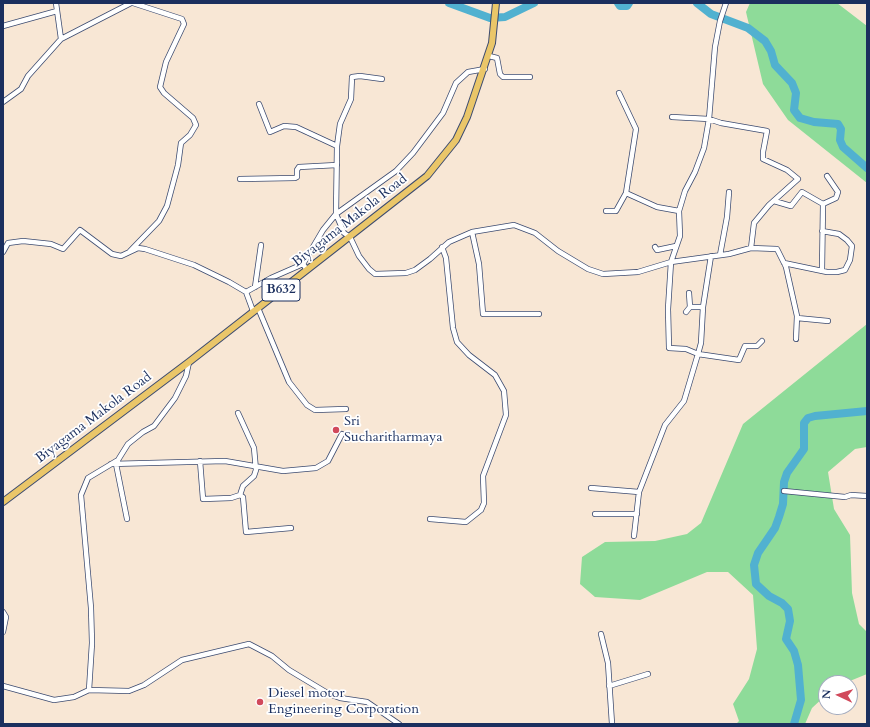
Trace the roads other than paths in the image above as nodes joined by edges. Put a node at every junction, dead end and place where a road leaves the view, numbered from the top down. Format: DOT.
graph roads {
  1 [pos="56,3"];
  2 [pos="132,3"];
  3 [pos="726,3"];
  4 [pos="496,5"];
  5 [pos="58,11"];
  6 [pos="3,26"];
  7 [pos="61,39"];
  8 [pos="489,56"];
  9 [pos="485,69"];
  10 [pos="530,78"];
  11 [pos="382,79"];
  12 [pos="619,93"];
  13 [pos="3,102"];
  14 [pos="259,104"];
  15 [pos="672,117"];
  16 [pos="709,119"];
  17 [pos="337,146"];
  18 [pos="337,165"];
  19 [pos="826,176"];
  20 [pos="240,179"];
  21 [pos="729,192"];
  22 [pos="626,193"];
  23 [pos="774,201"];
  24 [pos="823,204"];
  25 [pos="606,211"];
  26 [pos="679,211"];
  27 [pos="336,214"];
  28 [pos="822,230"];
  29 [pos="472,232"];
  30 [pos="350,237"];
  31 [pos="261,245"];
  32 [pos="676,246"];
  33 [pos="655,247"];
  34 [pos="442,248"];
  35 [pos="751,248"];
  36 [pos="130,251"];
  37 [pos="3,252"];
  38 [pos="720,255"];
  39 [pos="711,256"];
  40 [pos="671,262"];
  41 [pos="784,263"];
  42 [pos="303,264"];
  43 [pos="307,270"];
  44 [pos="822,270"];
  45 [pos="255,287"];
  46 [pos="246,292"];
  47 [pos="689,293"];
  48 [pos="690,307"];
  49 [pos="703,307"];
  50 [pos="256,309"];
  51 [pos="686,312"];
  52 [pos="539,314"];
  53 [pos="797,318"];
  54 [pos="828,321"];
  55 [pos="796,339"];
  56 [pos="762,341"];
  57 [pos="698,354"];
  58 [pos="189,362"];
  59 [pos="346,409"];
  60 [pos="238,413"];
  61 [pos="342,434"];
  62 [pos="200,461"];
  63 [pos="111,464"];
  64 [pos="116,464"];
  65 [pos="254,465"];
  66 [pos="591,488"];
  67 [pos="784,491"];
  68 [pos="639,492"];
  69 [pos="240,495"];
  70 [pos="867,496"];
  71 [pos="3,502"];
  72 [pos="595,514"];
  73 [pos="637,514"];
  74 [pos="127,519"];
  75 [pos="430,519"];
  76 [pos="290,528"];
  77 [pos="634,536"];
  78 [pos="3,612"];
  79 [pos="3,632"];
  80 [pos="601,634"];
  81 [pos="648,674"];
  82 [pos="3,686"];
  83 [pos="609,686"];
  84 [pos="89,690"];
  85 [pos="399,724"];
  86 [pos="612,724"];
  1 -- 5 [label="street"];
  2 -- 7 [label="street"];
  2 -- 36 [label="street"];
  3 -- 16 [label="street"];
  4 -- 8 [label="main road, Biyagama Makola Road / B632"];
  5 -- 6 [label="street"];
  5 -- 7 [label="street"];
  7 -- 13 [label="street"];
  8 -- 9 [label="main road, Biyagama Makola Road / B632"];
  8 -- 10 [label="street"];
  9 -- 27 [label="street"];
  9 -- 30 [label="main road, Biyagama Makola Road / B632"];
  11 -- 17 [label="street"];
  12 -- 22 [label="street"];
  14 -- 17 [label="street"];
  15 -- 16 [label="street"];
  16 -- 23 [label="street"];
  16 -- 26 [label="street"];
  17 -- 18 [label="street"];
  18 -- 20 [label="street"];
  18 -- 27 [label="street"];
  19 -- 24 [label="street"];
  21 -- 38 [label="street"];
  22 -- 25 [label="street"];
  22 -- 26 [label="street"];
  23 -- 24 [label="street"];
  23 -- 35 [label="street"];
  24 -- 28 [label="street"];
  26 -- 32 [label="street"];
  27 -- 30 [label="street"];
  27 -- 42 [label="street"];
  28 -- 44 [label="street"];
  28 -- 44 [label="street"];
  29 -- 34 [label="street"];
  29 -- 40 [label="street"];
  29 -- 52 [label="street"];
  30 -- 34 [label="street"];
  30 -- 43 [label="main road, Biyagama Makola Road / B632"];
  31 -- 45 [label="street"];
  32 -- 33 [label="street"];
  32 -- 40 [label="street"];
  34 -- 75 [label="street"];
  35 -- 38 [label="street"];
  35 -- 41 [label="street"];
  36 -- 37 [label="street"];
  36 -- 46 [label="street"];
  38 -- 39 [label="street"];
  39 -- 40 [label="street"];
  39 -- 49 [label="street"];
  40 -- 57 [label="street"];
  41 -- 44 [label="street"];
  41 -- 53 [label="street"];
  42 -- 43 [label="street"];
  42 -- 45 [label="street"];
  43 -- 50 [label="main road, Biyagama Makola Road / B632"];
  45 -- 46 [label="street"];
  46 -- 50 [label="street"];
  47 -- 48 [label="street"];
  48 -- 49 [label="street"];
  48 -- 51 [label="street"];
  49 -- 57 [label="street"];
  50 -- 58 [label="main road, Biyagama Makola Road / B632"];
  50 -- 59 [label="street"];
  53 -- 54 [label="street"];
  53 -- 55 [label="street"];
  56 -- 57 [label="street"];
  57 -- 68 [label="street"];
  58 -- 63 [label="street"];
  58 -- 71 [label="main road, Biyagama Makola Road / B632"];
  60 -- 65 [label="street"];
  61 -- 65 [label="street"];
  62 -- 64 [label="street"];
  62 -- 65 [label="street"];
  62 -- 69 [label="street"];
  63 -- 64 [label="street"];
  63 -- 84 [label="street"];
  64 -- 74 [label="street"];
  65 -- 69 [label="street"];
  66 -- 68 [label="street"];
  67 -- 70 [label="street"];
  68 -- 73 [label="street"];
  69 -- 76 [label="street"];
  72 -- 73 [label="street"];
  73 -- 77 [label="street"];
  78 -- 79 [label="street"];
  80 -- 83 [label="street"];
  81 -- 83 [label="street"];
  82 -- 84 [label="street"];
  83 -- 86 [label="street"];
  84 -- 85 [label="street"];
}
